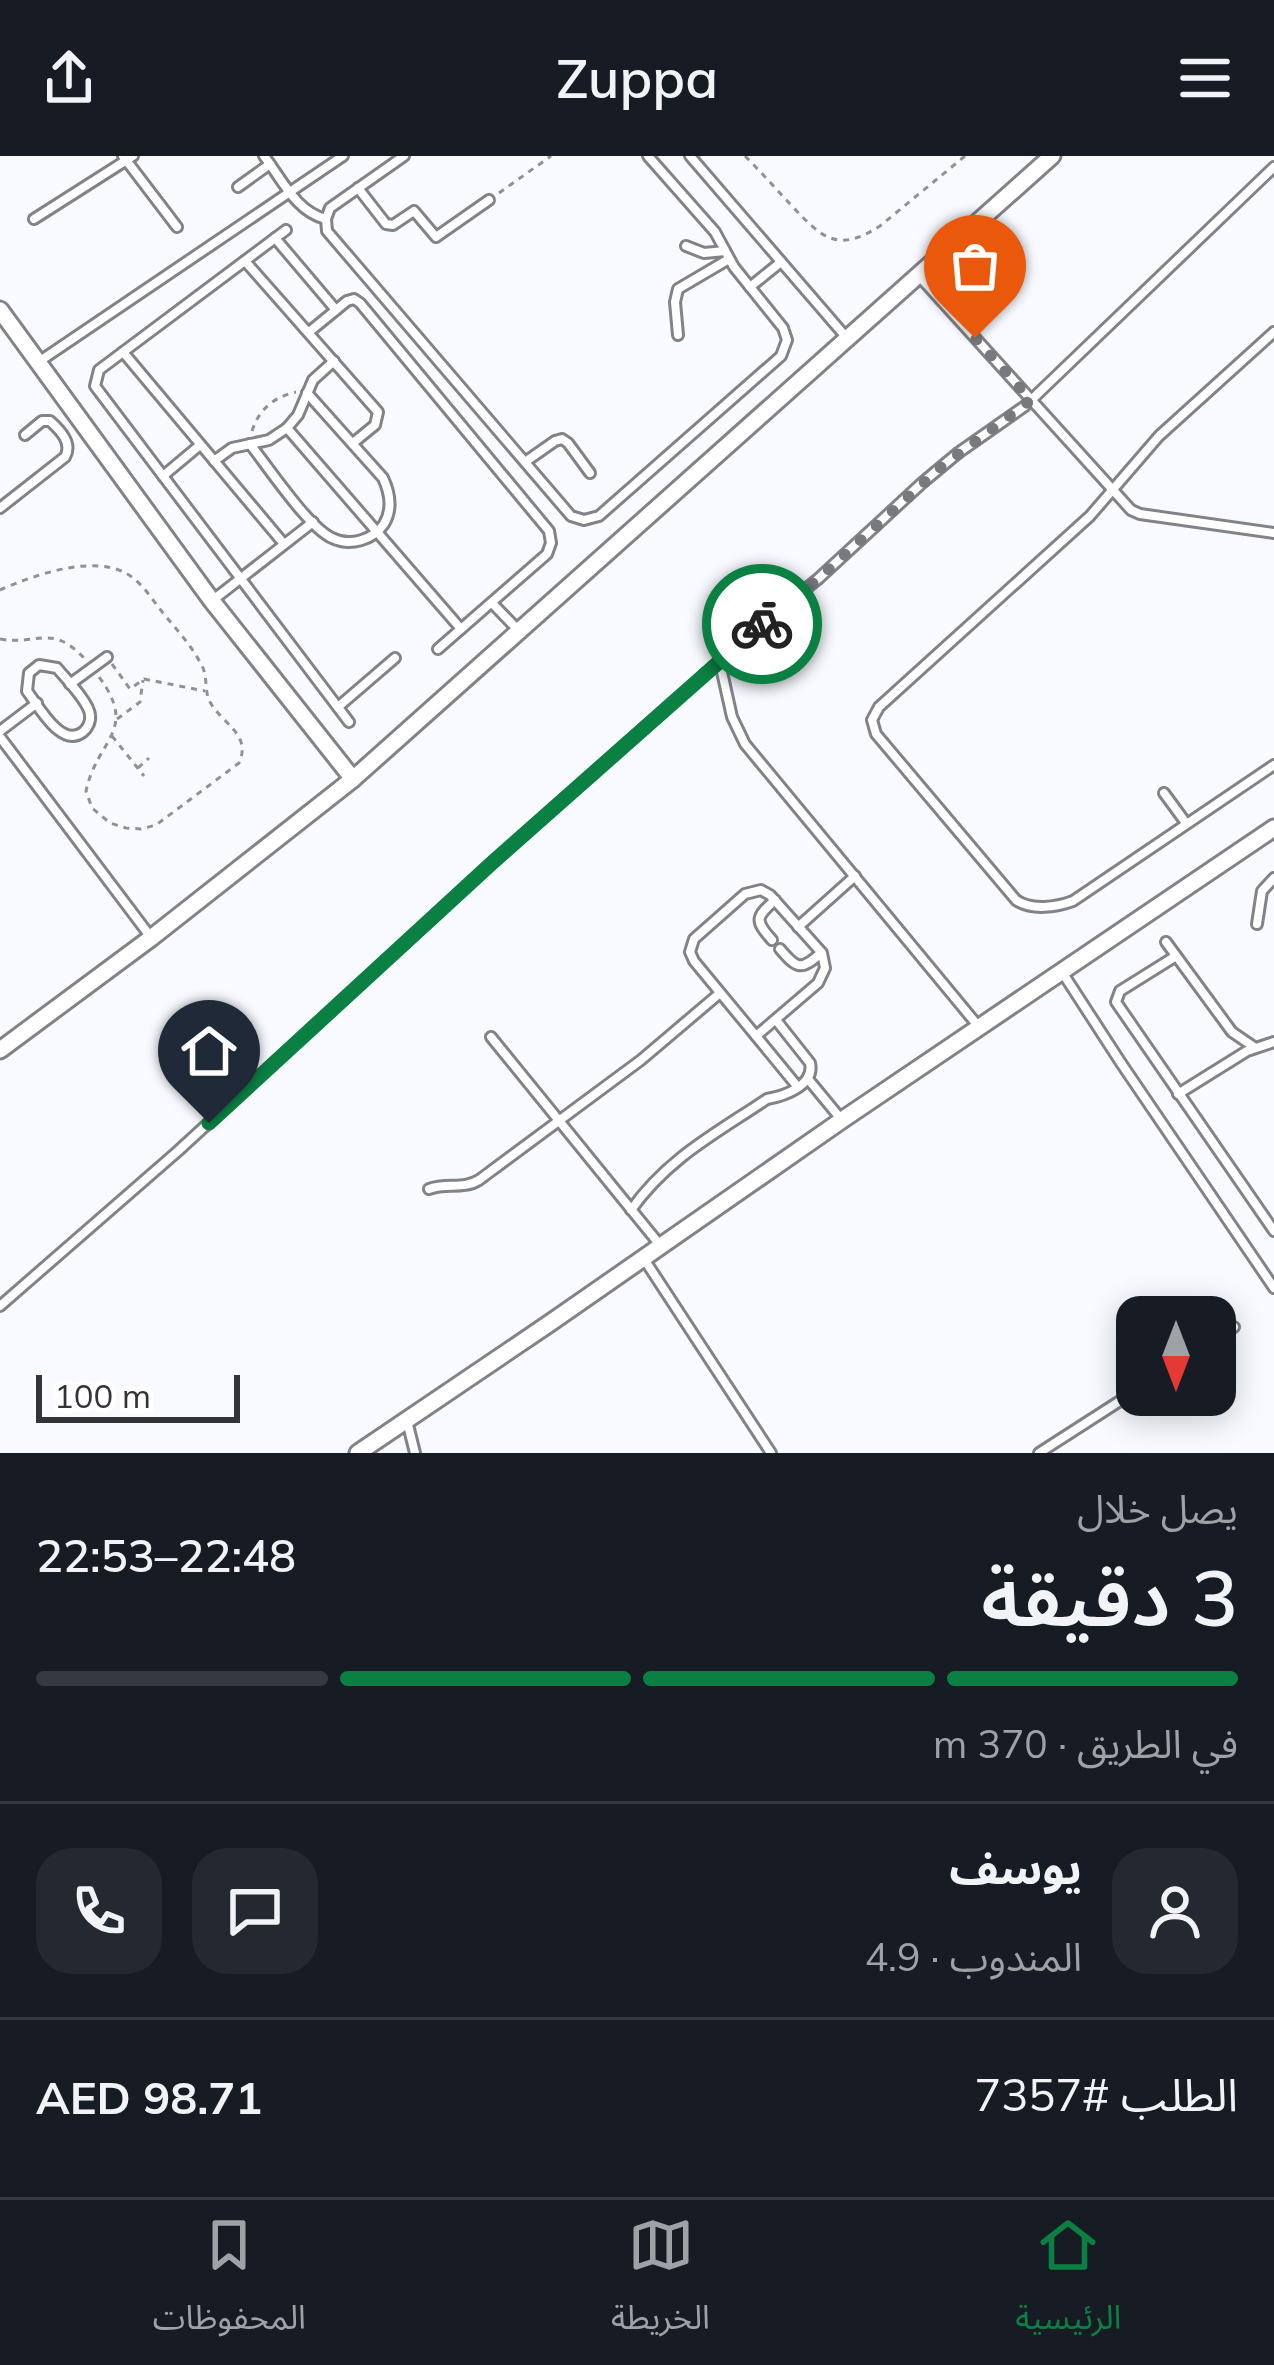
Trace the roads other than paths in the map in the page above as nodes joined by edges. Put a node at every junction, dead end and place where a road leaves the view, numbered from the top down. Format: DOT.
graph roads {
  1 [pos="343,156"];
  2 [pos="404,156"];
  3 [pos="649,156"];
  4 [pos="690,156"];
  5 [pos="1052,156"];
  6 [pos="128,158"];
  7 [pos="267,160"];
  8 [pos="1273,171"];
  9 [pos="238,187"];
  10 [pos="358,188"];
  11 [pos="290,192"];
  12 [pos="489,200"];
  13 [pos="34,219"];
  14 [pos="326,219"];
  15 [pos="177,227"];
  16 [pos="286,230"];
  17 [pos="275,238"];
  18 [pos="686,246"];
  19 [pos="727,255"];
  20 [pos="245,261"];
  21 [pos="781,262"];
  22 [pos="919,275"];
  23 [pos="750,287"];
  24 [pos="0,310"];
  25 [pos="336,310"];
  26 [pos="309,332"];
  27 [pos="1274,332"];
  28 [pos="678,335"];
  29 [pos="847,338"];
  30 [pos="123,352"];
  31 [pos="334,361"];
  32 [pos="39,362"];
  33 [pos="302,393"];
  34 [pos="1031,400"];
  35 [pos="287,428"];
  36 [pos="25,435"];
  37 [pos="250,439"];
  38 [pos="353,443"];
  39 [pos="200,445"];
  40 [pos="214,461"];
  41 [pos="525,462"];
  42 [pos="590,472"];
  43 [pos="163,476"];
  44 [pos="1113,490"];
  45 [pos="2,502"];
  46 [pos="313,522"];
  47 [pos="377,532"];
  48 [pos="1274,532"];
  49 [pos="284,544"];
  50 [pos="241,578"];
  51 [pos="212,601"];
  52 [pos="492,602"];
  53 [pos="461,629"];
  54 [pos="520,632"];
  55 [pos="438,649"];
  56 [pos="107,657"];
  57 [pos="395,658"];
  58 [pos="720,662"];
  59 [pos="70,684"];
  60 [pos="37,704"];
  61 [pos="338,707"];
  62 [pos="349,722"];
  63 [pos="0,736"];
  64 [pos="4,751"];
  65 [pos="1274,764"];
  66 [pos="353,779"];
  67 [pos="1164,793"];
  68 [pos="1186,823"];
  69 [pos="1274,828"];
  70 [pos="855,876"];
  71 [pos="1274,878"];
  72 [pos="775,900"];
  73 [pos="1258,924"];
  74 [pos="798,926"];
  75 [pos="151,938"];
  76 [pos="772,940"];
  77 [pos="1166,942"];
  78 [pos="780,949"];
  79 [pos="821,953"];
  80 [pos="1176,956"];
  81 [pos="1062,972"];
  82 [pos="721,993"];
  83 [pos="776,1020"];
  84 [pos="980,1028"];
  85 [pos="756,1036"];
  86 [pos="491,1037"];
  87 [pos="1274,1042"];
  88 [pos="1254,1048"];
  89 [pos="0,1050"];
  90 [pos="808,1079"];
  91 [pos="798,1086"];
  92 [pos="1178,1094"];
  93 [pos="842,1120"];
  94 [pos="558,1122"];
  95 [pos="429,1189"];
  96 [pos="631,1210"];
  97 [pos="1274,1231"];
  98 [pos="661,1246"];
  99 [pos="644,1258"];
  100 [pos="1274,1288"];
  101 [pos="0,1306"];
  102 [pos="1116,1404"];
  103 [pos="406,1420"];
  104 [pos="358,1453"];
  105 [pos="415,1453"];
  106 [pos="771,1453"];
  107 [pos="1039,1453"];
  1 -- 11 [label="lane"];
  2 -- 10 [label="lane"];
  3 -- 19 [label="lane"];
  4 -- 21 [label="lane"];
  5 -- 22 [label="street"];
  6 -- 13 [label="lane"];
  6 -- 15 [label="lane"];
  7 -- 9 [label="lane"];
  7 -- 11 [label="lane"];
  8 -- 34 [label="lane"];
  10 -- 12 [label="lane"];
  10 -- 14 [label="lane"];
  11 -- 14 [label="lane"];
  11 -- 32 [label="lane"];
  14 -- 41 [label="lane"];
  16 -- 17 [label="lane"];
  17 -- 20 [label="lane"];
  17 -- 25 [label="lane"];
  18 -- 19 [label="lane"];
  19 -- 23 [label="lane"];
  19 -- 28 [label="lane"];
  20 -- 26 [label="lane"];
  20 -- 30 [label="lane"];
  21 -- 23 [label="lane"];
  21 -- 29 [label="lane"];
  22 -- 29 [label="street"];
  22 -- 34 [label="lane"];
  23 -- 41 [label="lane"];
  24 -- 32 [label="street"];
  25 -- 26 [label="lane"];
  25 -- 52 [label="lane"];
  26 -- 31 [label="lane"];
  27 -- 44 [label="lane"];
  29 -- 54 [label="street"];
  30 -- 39 [label="lane"];
  30 -- 43 [label="lane"];
  31 -- 33 [label="lane"];
  31 -- 38 [label="lane"];
  32 -- 51 [label="street"];
  33 -- 35 [label="lane"];
  33 -- 38 [label="lane"];
  34 -- 44 [label="lane"];
  34 -- 58 [label="lane"];
  35 -- 37 [label="lane"];
  35 -- 47 [label="lane"];
  36 -- 45 [label="lane"];
  37 -- 40 [label="lane"];
  37 -- 46 [label="lane"];
  38 -- 47 [label="lane"];
  39 -- 40 [label="lane"];
  39 -- 43 [label="lane"];
  40 -- 49 [label="lane"];
  41 -- 42 [label="lane"];
  43 -- 50 [label="lane"];
  44 -- 48 [label="lane"];
  44 -- 68 [label="lane"];
  46 -- 47 [label="lane"];
  46 -- 49 [label="lane"];
  47 -- 53 [label="lane"];
  49 -- 50 [label="lane"];
  50 -- 51 [label="lane"];
  50 -- 61 [label="lane"];
  51 -- 66 [label="street"];
  52 -- 53 [label="lane"];
  52 -- 54 [label="lane"];
  53 -- 55 [label="lane"];
  54 -- 66 [label="street"];
  56 -- 59 [label="lane"];
  57 -- 61 [label="lane"];
  58 -- 70 [label="lane"];
  58 -- 101 [label="lane"];
  59 -- 60 [label="lane"];
  59 -- 60 [label="lane"];
  60 -- 63 [label="lane"];
  61 -- 62 [label="lane"];
  63 -- 64 [label="lane"];
  64 -- 75 [label="lane"];
  65 -- 68 [label="lane"];
  66 -- 75 [label="street"];
  67 -- 68 [label="lane"];
  69 -- 81 [label="street"];
  70 -- 74 [label="lane"];
  70 -- 84 [label="lane"];
  71 -- 73 [label="lane"];
  72 -- 74 [label="lane"];
  72 -- 76 [label="lane"];
  72 -- 82 [label="lane"];
  74 -- 79 [label="lane"];
  75 -- 89 [label="street"];
  77 -- 80 [label="lane"];
  78 -- 79 [label="lane"];
  79 -- 83 [label="lane"];
  80 -- 88 [label="lane"];
  80 -- 92 [label="lane"];
  81 -- 84 [label="street"];
  81 -- 100 [label="lane"];
  82 -- 85 [label="lane"];
  82 -- 94 [label="lane"];
  83 -- 85 [label="lane"];
  83 -- 90 [label="lane"];
  84 -- 93 [label="street"];
  85 -- 91 [label="lane"];
  86 -- 94 [label="lane"];
  87 -- 88 [label="lane"];
  88 -- 92 [label="lane"];
  90 -- 91 [label="lane"];
  90 -- 93 [label="lane"];
  91 -- 96 [label="lane"];
  92 -- 97 [label="lane"];
  93 -- 98 [label="street"];
  94 -- 95 [label="lane"];
  94 -- 96 [label="lane"];
  96 -- 98 [label="lane"];
  98 -- 99 [label="street"];
  99 -- 103 [label="street"];
  99 -- 106 [label="lane"];
  102 -- 107 [label="lane"];
  103 -- 104 [label="street"];
  103 -- 105 [label="lane"];
}
